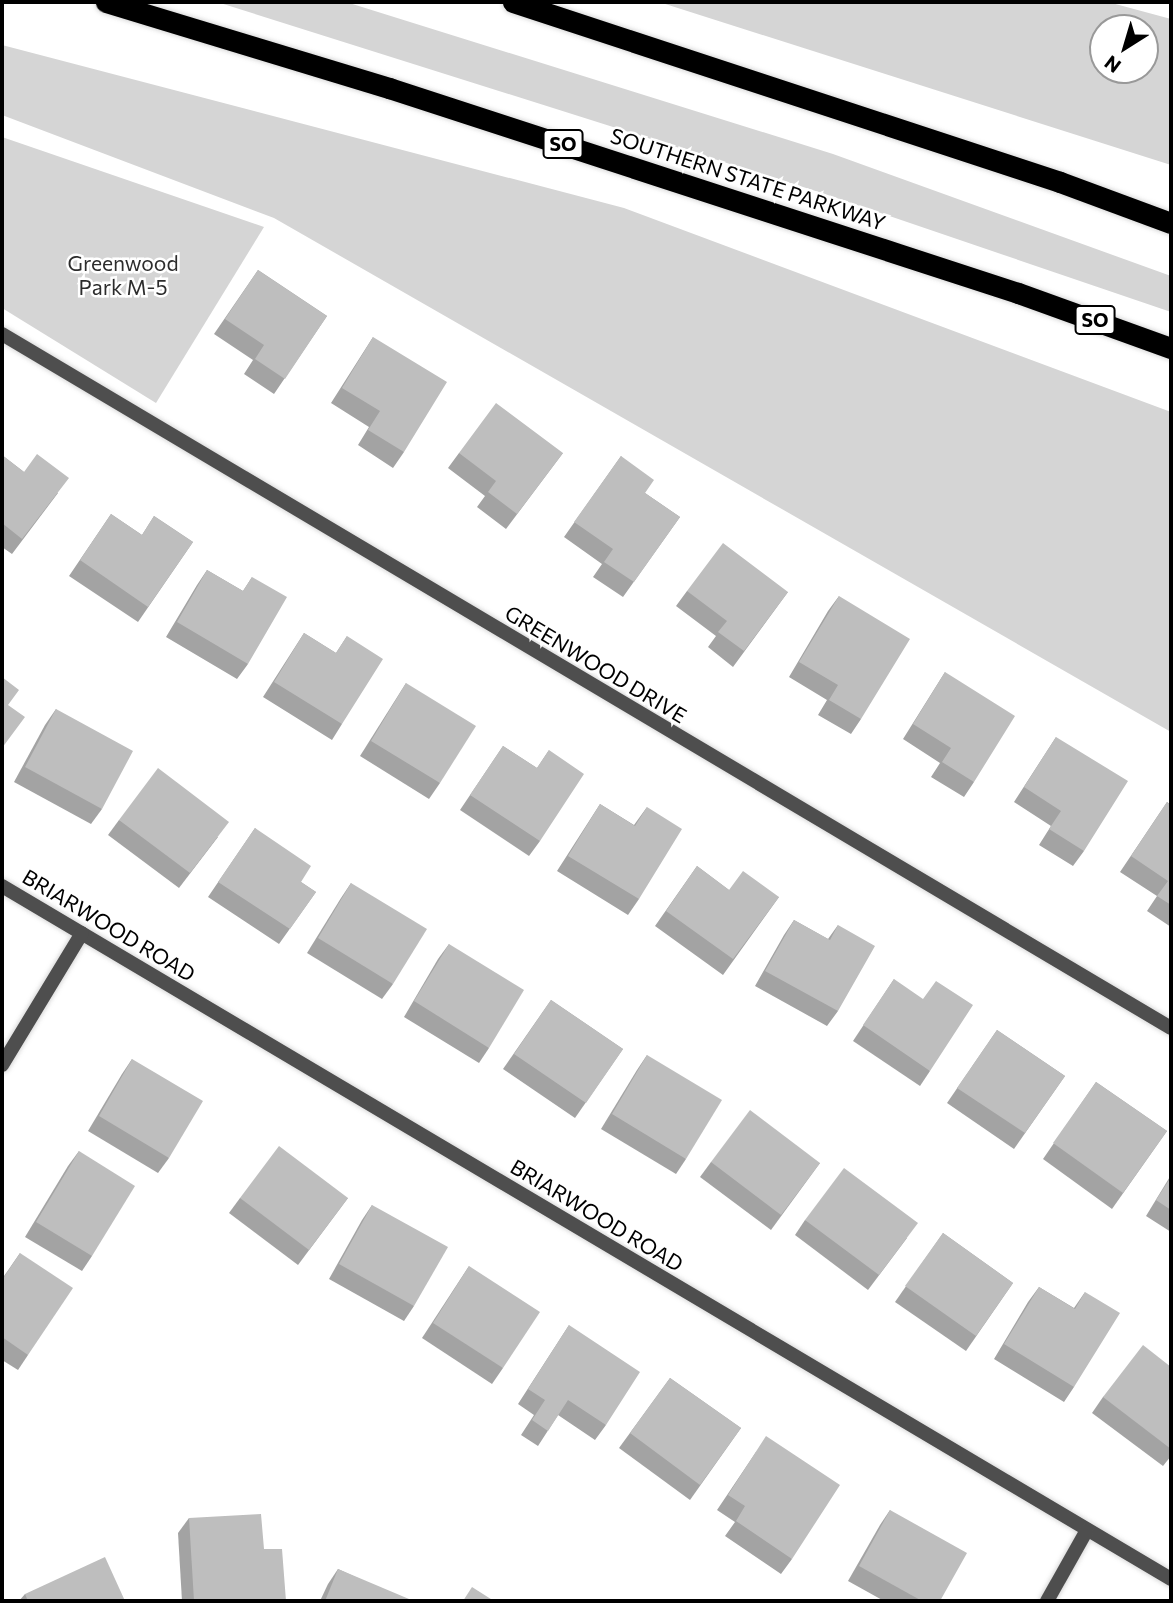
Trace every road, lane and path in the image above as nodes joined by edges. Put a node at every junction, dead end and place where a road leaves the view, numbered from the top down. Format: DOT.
graph roads {
  1 [pos="106,2"];
  2 [pos="513,2"];
  3 [pos="1171,223"];
  4 [pos="2,334"];
  5 [pos="1171,348"];
  6 [pos="2,886"];
  7 [pos="82,933"];
  8 [pos="1171,1028"];
  9 [pos="2,1065"];
  10 [pos="1087,1530"];
  11 [pos="1171,1579"];
  12 [pos="1047,1601"];
  1 -- 5 [label="highway, SOUTHERN STATE PARKWAY / SO"];
  2 -- 3 [label="highway"];
  4 -- 8 [label="street, GREENWOOD DRIVE"];
  6 -- 7 [label="street, BRIARWOOD ROAD"];
  7 -- 9 [label="street"];
  7 -- 10 [label="street, BRIARWOOD ROAD"];
  10 -- 11 [label="street, BRIARWOOD ROAD"];
  10 -- 12 [label="street"];
}
